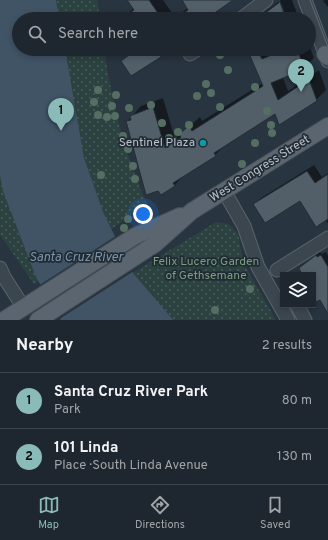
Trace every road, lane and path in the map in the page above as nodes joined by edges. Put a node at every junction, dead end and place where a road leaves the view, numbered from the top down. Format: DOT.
graph roads {
  1 [pos="266,0"];
  2 [pos="305,0"];
  3 [pos="251,12"];
  4 [pos="310,12"];
  5 [pos="316,28"];
  6 [pos="327,57"];
  7 [pos="328,126"];
  8 [pos="224,191"];
  9 [pos="192,211"];
  10 [pos="328,238"];
  11 [pos="284,272"];
  12 [pos="1,275"];
  13 [pos="280,275"];
  14 [pos="264,278"];
  15 [pos="24,308"];
  16 [pos="299,308"];
  17 [pos="4,320"];
  18 [pos="38,320"];
  19 [pos="288,320"];
  20 [pos="306,320"];
  1 -- 3 [label="street"];
  2 -- 4 [label="street"];
  5 -- 6 [label="street"];
  7 -- 8 [label="main road, West Congress Street"];
  8 -- 9 [label="main road, West Congress Street"];
  8 -- 14 [label="street"];
  9 -- 15 [label="main road, West Congress Street"];
  9 -- 18 [label="main road, West Congress Street"];
  10 -- 11 [label="street"];
  12 -- 15 [label="street"];
  13 -- 14 [label="street"];
  14 -- 19 [label="street"];
  15 -- 17 [label="main road, West Congress Street"];
  16 -- 20 [label="street"];
}
